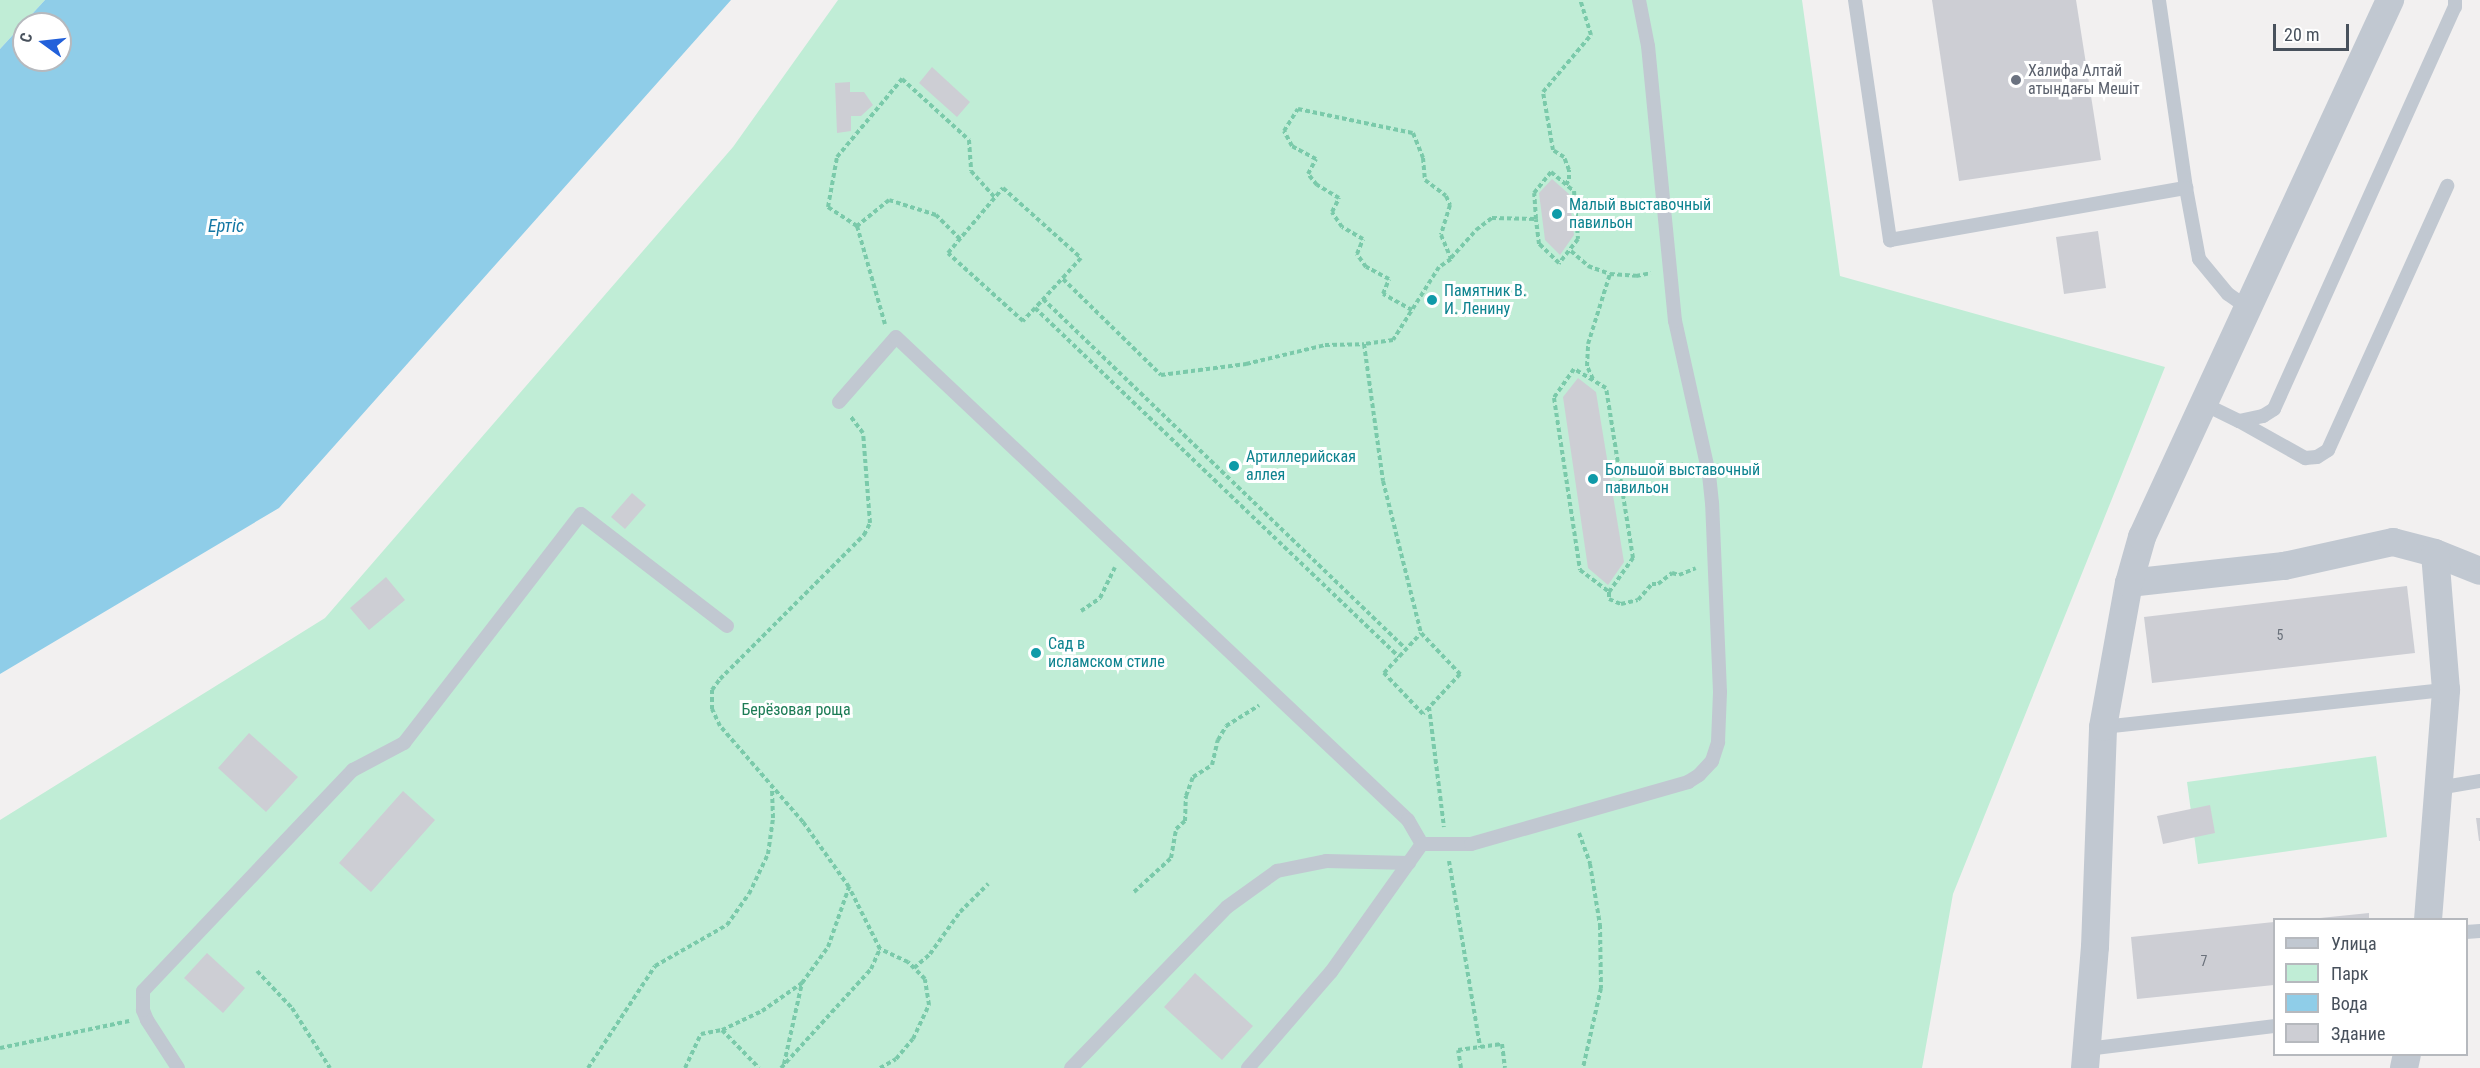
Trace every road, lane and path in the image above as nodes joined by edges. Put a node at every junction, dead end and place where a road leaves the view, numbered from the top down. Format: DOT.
graph roads {
  1 [pos="1580,0"];
  2 [pos="1639,0"];
  3 [pos="1855,0"];
  4 [pos="2159,0"];
  5 [pos="2390,0"];
  6 [pos="2455,0"];
  7 [pos="1566,185"];
  8 [pos="2447,186"];
  9 [pos="2186,188"];
  10 [pos="995,198"];
  11 [pos="1536,219"];
  12 [pos="857,226"];
  13 [pos="960,239"];
  14 [pos="1571,251"];
  15 [pos="1450,259"];
  16 [pos="1669,270"];
  17 [pos="1610,274"];
  18 [pos="1063,279"];
  19 [pos="1043,300"];
  20 [pos="1035,308"];
  21 [pos="2248,308"];
  22 [pos="1412,310"];
  23 [pos="891,342"];
  24 [pos="1364,344"];
  25 [pos="1594,381"];
  26 [pos="838,402"];
  27 [pos="2204,404"];
  28 [pos="2239,422"];
  29 [pos="1706,462"];
  30 [pos="1620,474"];
  31 [pos="1123,550"];
  32 [pos="2435,553"];
  33 [pos="1714,566"];
  34 [pos="2480,571"];
  35 [pos="2129,583"];
  36 [pos="1609,592"];
  37 [pos="1081,611"];
  38 [pos="727,626"];
  39 [pos="1421,633"];
  40 [pos="1406,649"];
  41 [pos="1399,657"];
  42 [pos="2445,690"];
  43 [pos="1275,695"];
  44 [pos="1429,707"];
  45 [pos="2103,728"];
  46 [pos="2480,781"];
  47 [pos="772,786"];
  48 [pos="2438,788"];
  49 [pos="1572,815"];
  50 [pos="1422,844"];
  51 [pos="1447,846"];
  52 [pos="1409,863"];
  53 [pos="988,884"];
  54 [pos="849,887"];
  55 [pos="1134,892"];
  56 [pos="2428,918"];
  57 [pos="880,949"];
  58 [pos="914,968"];
  59 [pos="257,971"];
  60 [pos="802,982"];
  61 [pos="147,1020"];
  62 [pos="2273,1026"];
  63 [pos="722,1030"];
  64 [pos="1480,1047"];
  65 [pos="0,1048"];
  66 [pos="2086,1059"];
  67 [pos="782,1066"];
  68 [pos="177,1068"];
  69 [pos="330,1068"];
  70 [pos="588,1068"];
  71 [pos="685,1068"];
  72 [pos="759,1068"];
  73 [pos="880,1068"];
  74 [pos="1071,1068"];
  75 [pos="1248,1068"];
  76 [pos="1461,1068"];
  77 [pos="1505,1068"];
  78 [pos="1583,1068"];
  1 -- 7 [label="path"];
  2 -- 16 [label="lane"];
  3 -- 9 [label="lane"];
  4 -- 9 [label="lane"];
  5 -- 21 [label="street"];
  6 -- 28 [label="lane"];
  7 -- 11 [label="path"];
  7 -- 14 [label="path"];
  8 -- 28 [label="lane"];
  9 -- 21 [label="lane"];
  10 -- 12 [label="path"];
  10 -- 13 [label="path"];
  10 -- 18 [label="path"];
  11 -- 14 [label="path"];
  11 -- 15 [label="path"];
  12 -- 13 [label="path"];
  12 -- 23 [label="path"];
  13 -- 20 [label="path"];
  14 -- 17 [label="path"];
  15 -- 22 [label="path"];
  15 -- 22 [label="path"];
  16 -- 17 [label="path"];
  16 -- 29 [label="lane"];
  17 -- 25 [label="path"];
  18 -- 19 [label="path"];
  18 -- 24 [label="path"];
  19 -- 20 [label="path"];
  19 -- 40 [label="path"];
  20 -- 41 [label="path"];
  21 -- 27 [label="street"];
  22 -- 24 [label="path"];
  23 -- 26 [label="lane"];
  23 -- 31 [label="lane"];
  24 -- 39 [label="path"];
  25 -- 30 [label="path"];
  25 -- 36 [label="path"];
  26 -- 47 [label="path"];
  27 -- 28 [label="lane"];
  27 -- 35 [label="street"];
  29 -- 30 [label="path"];
  29 -- 33 [label="lane"];
  30 -- 36 [label="path"];
  31 -- 37 [label="path"];
  31 -- 43 [label="lane"];
  32 -- 34 [label="street"];
  32 -- 35 [label="street"];
  32 -- 42 [label="street"];
  33 -- 36 [label="path"];
  33 -- 49 [label="lane"];
  35 -- 45 [label="street"];
  38 -- 61 [label="lane"];
  39 -- 40 [label="path"];
  39 -- 44 [label="path"];
  40 -- 41 [label="path"];
  41 -- 44 [label="path"];
  42 -- 45 [label="lane"];
  42 -- 48 [label="street"];
  43 -- 50 [label="lane"];
  43 -- 55 [label="path"];
  44 -- 51 [label="path"];
  45 -- 66 [label="street"];
  46 -- 48 [label="lane"];
  47 -- 54 [label="path"];
  47 -- 70 [label="path"];
  48 -- 56 [label="street"];
  49 -- 51 [label="lane"];
  49 -- 78 [label="path"];
  50 -- 51 [label="lane"];
  50 -- 52 [label="lane"];
  51 -- 64 [label="path"];
  52 -- 74 [label="lane"];
  52 -- 75 [label="lane"];
  53 -- 58 [label="path"];
  54 -- 57 [label="path"];
  54 -- 60 [label="path"];
  57 -- 58 [label="path"];
  57 -- 67 [label="path"];
  58 -- 73 [label="path"];
  59 -- 69 [label="path"];
  60 -- 63 [label="path"];
  60 -- 67 [label="path"];
  61 -- 65 [label="path"];
  61 -- 68 [label="lane"];
  62 -- 66 [label="lane"];
  63 -- 71 [label="path"];
  63 -- 72 [label="path"];
  64 -- 76 [label="path"];
  64 -- 77 [label="path"];
}
